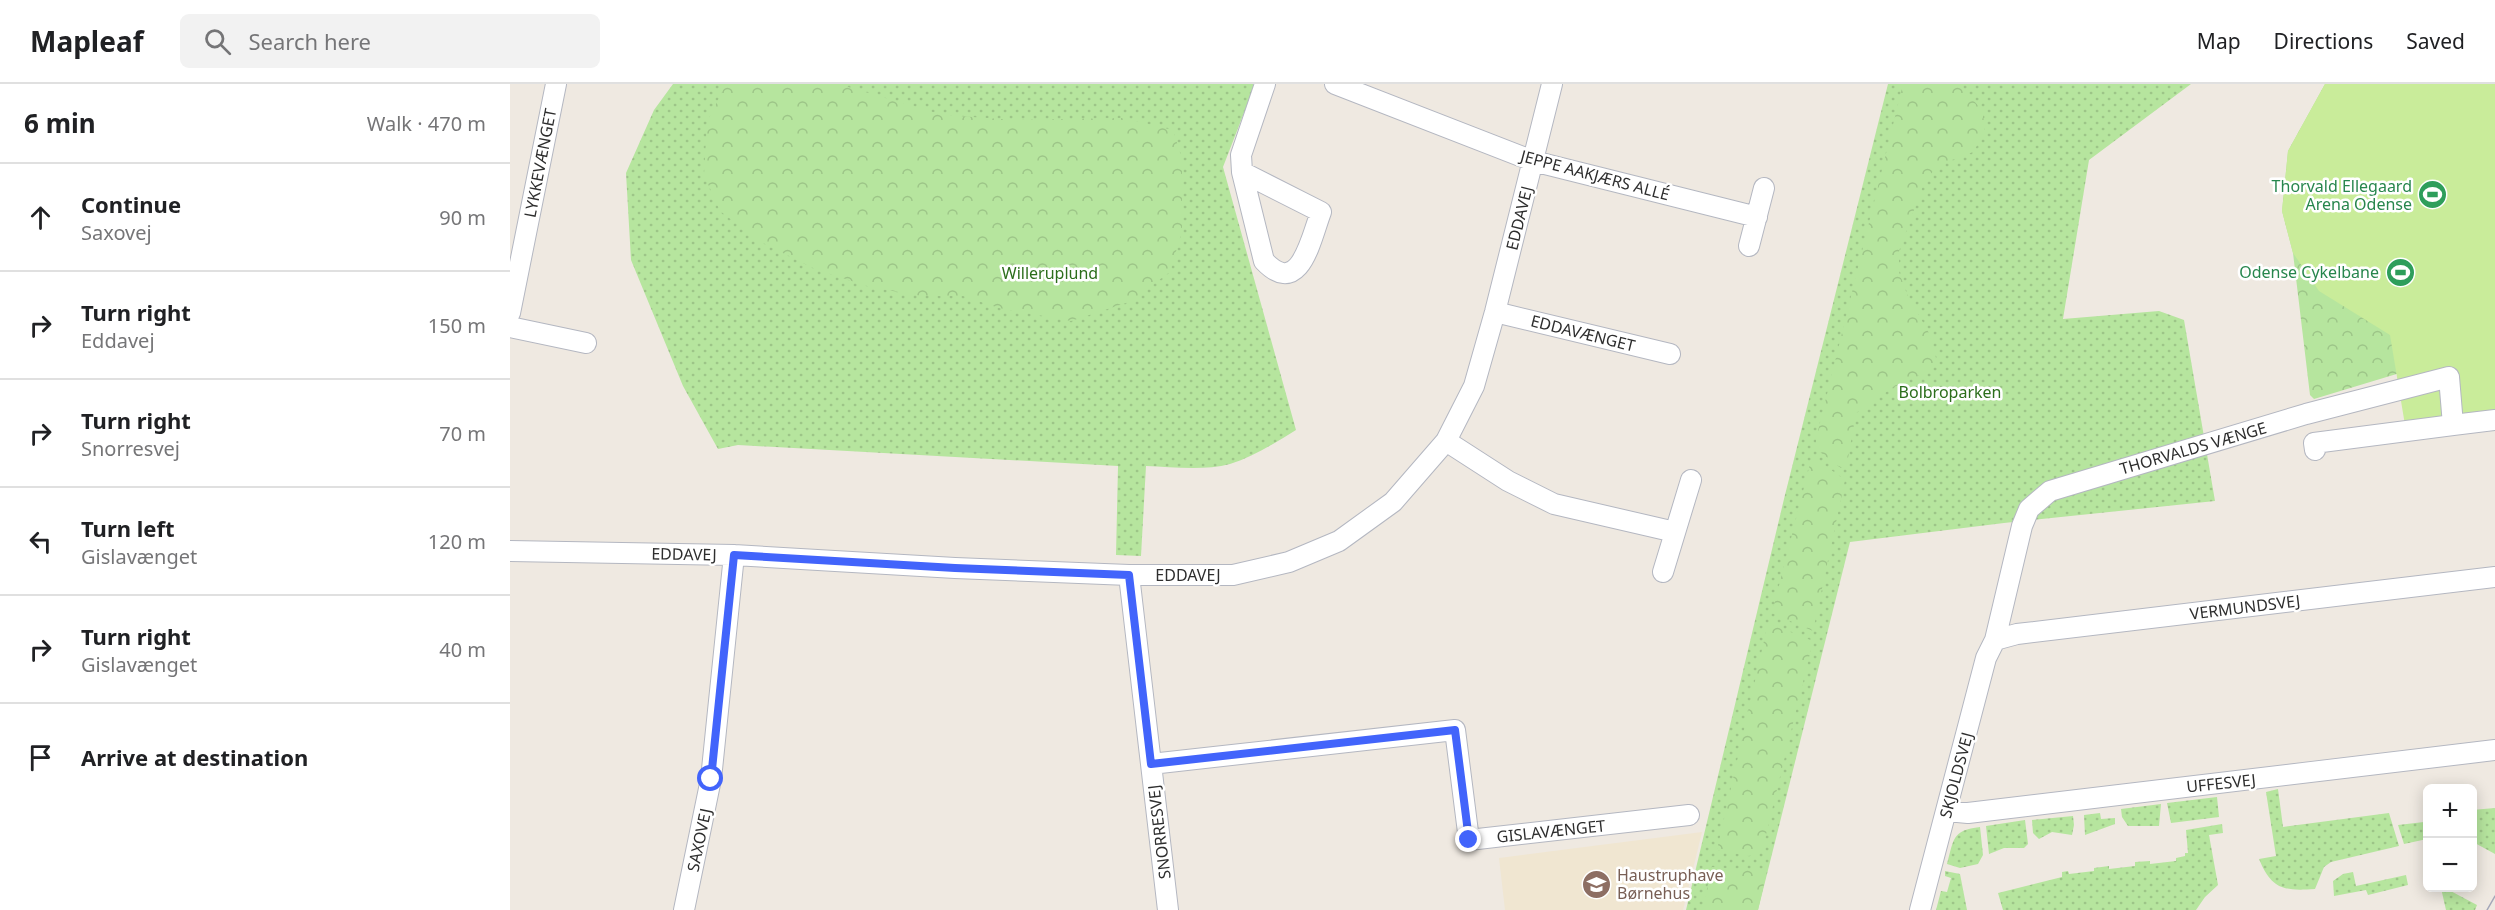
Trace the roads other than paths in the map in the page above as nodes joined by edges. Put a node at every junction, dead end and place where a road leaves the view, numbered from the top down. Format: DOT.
graph roads {
  1 [pos="556,84"];
  2 [pos="1265,84"];
  3 [pos="1335,84"];
  4 [pos="1551,84"];
  5 [pos="1533,160"];
  6 [pos="1242,172"];
  7 [pos="1764,188"];
  8 [pos="1757,217"];
  9 [pos="1749,246"];
  10 [pos="1495,312"];
  11 [pos="510,313"];
  12 [pos="510,327"];
  13 [pos="586,343"];
  14 [pos="1670,354"];
  15 [pos="2495,420"];
  16 [pos="2453,425"];
  17 [pos="1446,441"];
  18 [pos="2315,450"];
  19 [pos="1691,480"];
  20 [pos="1675,532"];
  21 [pos="510,551"];
  22 [pos="734,555"];
  23 [pos="1663,572"];
  24 [pos="1129,575"];
  25 [pos="2495,577"];
  26 [pos="1995,640"];
  27 [pos="2495,750"];
  28 [pos="1151,764"];
  29 [pos="1947,811"];
  30 [pos="1689,815"];
  31 [pos="684,910"];
  32 [pos="1168,910"];
  33 [pos="1920,910"];
  1 -- 11 [label="street, LYKKEVÆNGET"];
  2 -- 6 [label="street"];
  3 -- 5 [label="street, JEPPE AAKJÆRS ALLÉ"];
  4 -- 5 [label="street, EDDAVEJ"];
  5 -- 8 [label="street, JEPPE AAKJÆRS ALLÉ"];
  5 -- 10 [label="street, EDDAVEJ"];
  6 -- 6 [label="street"];
  7 -- 8 [label="street"];
  8 -- 9 [label="street"];
  10 -- 14 [label="street, EDDAVÆNGET"];
  10 -- 17 [label="street, EDDAVEJ"];
  12 -- 13 [label="street"];
  15 -- 16 [label="street"];
  16 -- 18 [label="street"];
  16 -- 26 [label="street, THORVALDS VÆNGE"];
  17 -- 20 [label="street"];
  17 -- 24 [label="street, EDDAVEJ"];
  19 -- 20 [label="street"];
  20 -- 23 [label="street"];
  21 -- 22 [label="street, EDDAVEJ"];
  22 -- 24 [label="street, EDDAVEJ"];
  22 -- 31 [label="street, SAXOVEJ"];
  24 -- 28 [label="street, SNORRESVEJ"];
  25 -- 26 [label="street, VERMUNDSVEJ"];
  26 -- 29 [label="street, SKJOLDSVEJ"];
  27 -- 29 [label="street, UFFESVEJ"];
  28 -- 30 [label="street, GISLAVÆNGET"];
  28 -- 32 [label="street, SNORRESVEJ"];
  29 -- 33 [label="street, SKJOLDSVEJ"];
}
